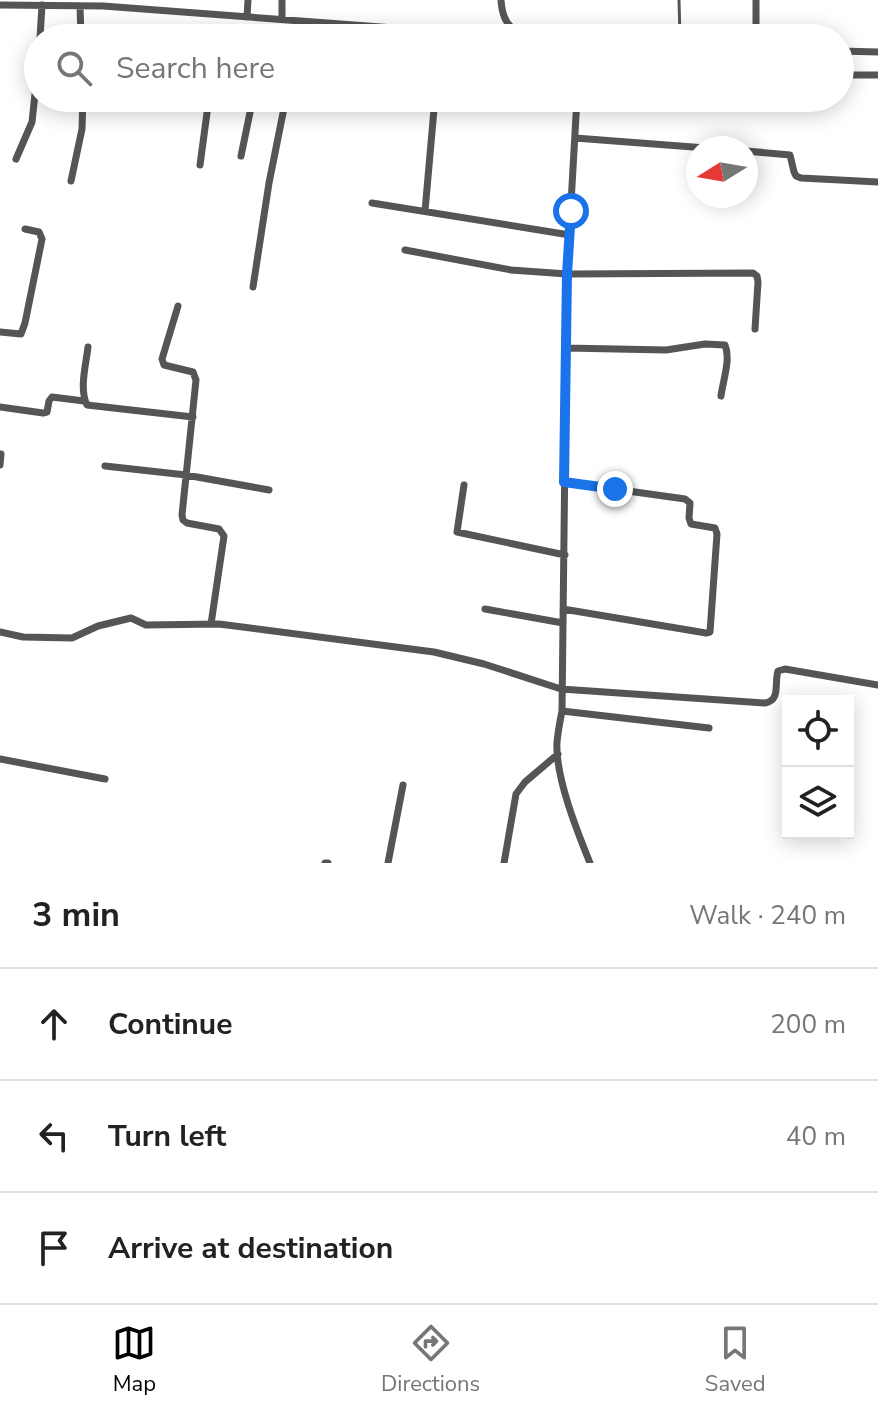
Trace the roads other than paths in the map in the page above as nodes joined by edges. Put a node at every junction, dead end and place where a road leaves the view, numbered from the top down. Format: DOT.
graph roads {
  1 [pos="248,0"];
  2 [pos="282,0"];
  3 [pos="501,0"];
  4 [pos="679,0"];
  5 [pos="756,0"];
  6 [pos="102,3"];
  7 [pos="0,5"];
  8 [pos="42,5"];
  9 [pos="80,6"];
  10 [pos="247,17"];
  11 [pos="282,19"];
  12 [pos="41,24"];
  13 [pos="81,24"];
  14 [pos="333,24"];
  15 [pos="507,24"];
  16 [pos="680,24"];
  17 [pos="756,24"];
  18 [pos="854,51"];
  19 [pos="878,52"];
  20 [pos="854,75"];
  21 [pos="878,75"];
  22 [pos="33,112"];
  23 [pos="83,112"];
  24 [pos="207,112"];
  25 [pos="250,112"];
  26 [pos="283,112"];
  27 [pos="434,112"];
  28 [pos="576,112"];
  29 [pos="575,138"];
  30 [pos="686,146"];
  31 [pos="758,152"];
  32 [pos="241,156"];
  33 [pos="16,159"];
  34 [pos="200,165"];
  35 [pos="71,181"];
  36 [pos="878,182"];
  37 [pos="372,203"];
  38 [pos="425,211"];
  39 [pos="25,229"];
  40 [pos="570,235"];
  41 [pos="405,250"];
  42 [pos="567,274"];
  43 [pos="253,287"];
  44 [pos="178,306"];
  45 [pos="755,329"];
  46 [pos="0,332"];
  47 [pos="88,347"];
  48 [pos="566,348"];
  49 [pos="721,396"];
  50 [pos="84,401"];
  51 [pos="0,407"];
  52 [pos="193,417"];
  53 [pos="1,454"];
  54 [pos="0,465"];
  55 [pos="105,466"];
  56 [pos="186,475"];
  57 [pos="564,482"];
  58 [pos="464,485"];
  59 [pos="269,490"];
  60 [pos="565,555"];
  61 [pos="485,609"];
  62 [pos="563,609"];
  63 [pos="563,623"];
  64 [pos="211,624"];
  65 [pos="0,632"];
  66 [pos="878,685"];
  67 [pos="561,689"];
  68 [pos="562,711"];
  69 [pos="709,728"];
  70 [pos="558,754"];
  71 [pos="0,759"];
  72 [pos="105,779"];
  73 [pos="403,785"];
  74 [pos="388,863"];
  75 [pos="504,863"];
  76 [pos="590,863"];
  1 -- 10 [label="street"];
  2 -- 11 [label="street"];
  3 -- 15 [label="street"];
  4 -- 16 [label="lane"];
  5 -- 17 [label="street"];
  6 -- 9 [label="street"];
  6 -- 10 [label="street"];
  7 -- 8 [label="street"];
  8 -- 9 [label="street"];
  8 -- 12 [label="street"];
  9 -- 13 [label="street"];
  10 -- 11 [label="street"];
  11 -- 14 [label="street"];
  18 -- 19 [label="street"];
  20 -- 21 [label="street"];
  22 -- 33 [label="street"];
  23 -- 35 [label="street"];
  24 -- 34 [label="street"];
  25 -- 32 [label="street"];
  26 -- 43 [label="street"];
  27 -- 38 [label="street"];
  28 -- 29 [label="street"];
  29 -- 30 [label="street"];
  29 -- 40 [label="street"];
  31 -- 36 [label="street"];
  37 -- 38 [label="street"];
  38 -- 40 [label="street"];
  39 -- 46 [label="street"];
  40 -- 42 [label="street"];
  41 -- 42 [label="street"];
  42 -- 45 [label="street"];
  42 -- 48 [label="street"];
  44 -- 52 [label="street"];
  47 -- 50 [label="street"];
  48 -- 49 [label="street"];
  48 -- 57 [label="street"];
  50 -- 51 [label="street"];
  50 -- 52 [label="street"];
  52 -- 56 [label="street"];
  53 -- 54 [label="street"];
  55 -- 56 [label="street"];
  56 -- 59 [label="street"];
  56 -- 64 [label="street"];
  57 -- 60 [label="street"];
  57 -- 62 [label="street"];
  58 -- 60 [label="street"];
  60 -- 62 [label="street"];
  61 -- 63 [label="street"];
  62 -- 63 [label="street"];
  63 -- 67 [label="street"];
  64 -- 65 [label="street"];
  64 -- 67 [label="street"];
  66 -- 67 [label="street"];
  67 -- 68 [label="street"];
  68 -- 69 [label="street"];
  68 -- 70 [label="street"];
  70 -- 75 [label="street"];
  70 -- 76 [label="street"];
  71 -- 72 [label="street"];
  73 -- 74 [label="street"];
}
